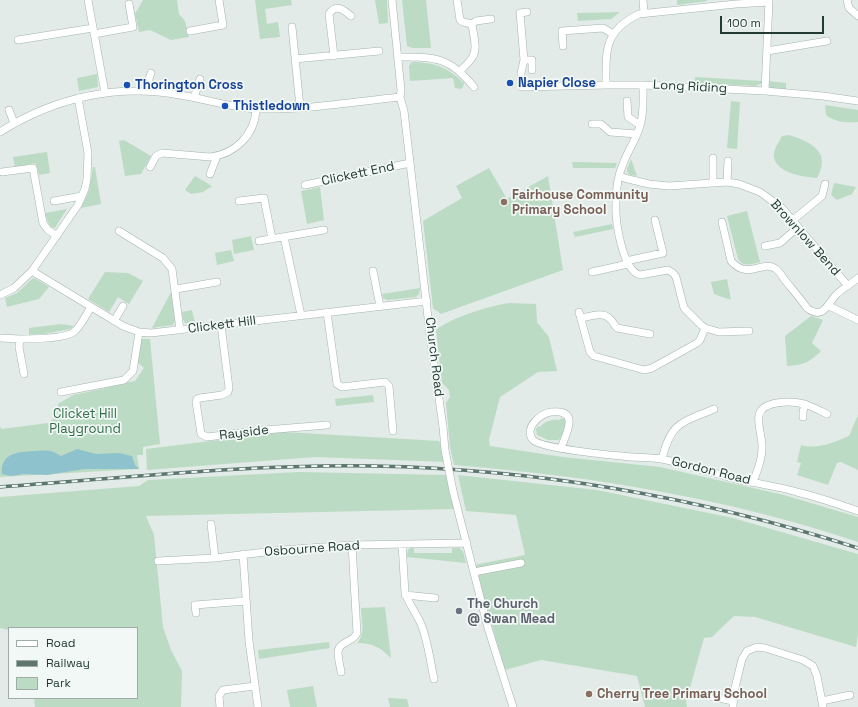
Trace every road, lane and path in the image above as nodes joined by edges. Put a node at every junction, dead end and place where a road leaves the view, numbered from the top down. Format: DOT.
graph roads {
  1 [pos="88,0"];
  2 [pos="219,0"];
  3 [pos="392,0"];
  4 [pos="457,0"];
  5 [pos="643,0"];
  6 [pos="847,0"];
  7 [pos="769,1"];
  8 [pos="129,4"];
  9 [pos="527,12"];
  10 [pos="644,13"];
  11 [pos="351,16"];
  12 [pos="858,16"];
  13 [pos="490,19"];
  14 [pos="472,24"];
  15 [pos="292,27"];
  16 [pos="94,31"];
  17 [pos="190,31"];
  18 [pos="613,34"];
  19 [pos="18,40"];
  20 [pos="827,41"];
  21 [pos="563,46"];
  22 [pos="379,51"];
  23 [pos="766,51"];
  24 [pos="334,56"];
  25 [pos="398,57"];
  26 [pos="295,59"];
  27 [pos="524,60"];
  28 [pos="532,70"];
  29 [pos="151,72"];
  30 [pos="460,72"];
  31 [pos="200,79"];
  32 [pos="606,85"];
  33 [pos="643,85"];
  34 [pos="474,87"];
  35 [pos="145,91"];
  36 [pos="765,91"];
  37 [pos="105,93"];
  38 [pos="400,97"];
  39 [pos="78,98"];
  40 [pos="194,98"];
  41 [pos="627,101"];
  42 [pos="858,101"];
  43 [pos="300,107"];
  44 [pos="256,109"];
  45 [pos="9,110"];
  46 [pos="14,123"];
  47 [pos="592,124"];
  48 [pos="640,125"];
  49 [pos="0,132"];
  50 [pos="637,134"];
  51 [pos="217,156"];
  52 [pos="713,158"];
  53 [pos="728,161"];
  54 [pos="410,163"];
  55 [pos="150,167"];
  56 [pos="2,172"];
  57 [pos="210,174"];
  58 [pos="620,175"];
  59 [pos="713,182"];
  60 [pos="727,182"];
  61 [pos="825,184"];
  62 [pos="305,185"];
  63 [pos="82,196"];
  64 [pos="54,201"];
  65 [pos="239,201"];
  66 [pos="655,220"];
  67 [pos="793,220"];
  68 [pos="722,222"];
  69 [pos="798,227"];
  70 [pos="324,230"];
  71 [pos="119,231"];
  72 [pos="57,236"];
  73 [pos="284,237"];
  74 [pos="272,239"];
  75 [pos="259,241"];
  76 [pos="765,246"];
  77 [pos="627,263"];
  78 [pos="32,271"];
  79 [pos="373,271"];
  80 [pos="592,272"];
  81 [pos="858,278"];
  82 [pos="217,282"];
  83 [pos="848,286"];
  84 [pos="176,289"];
  85 [pos="0,295"];
  86 [pos="427,301"];
  87 [pos="122,306"];
  88 [pos="380,306"];
  89 [pos="829,306"];
  90 [pos="91,307"];
  91 [pos="328,312"];
  92 [pos="301,315"];
  93 [pos="858,320"];
  94 [pos="114,321"];
  95 [pos="221,325"];
  96 [pos="705,328"];
  97 [pos="180,330"];
  98 [pos="749,331"];
  99 [pos="139,332"];
  100 [pos="650,334"];
  101 [pos="0,338"];
  102 [pos="20,339"];
  103 [pos="24,374"];
  104 [pos="61,392"];
  105 [pos="805,404"];
  106 [pos="714,409"];
  107 [pos="826,414"];
  108 [pos="803,417"];
  109 [pos="327,425"];
  110 [pos="393,431"];
  111 [pos="561,448"];
  112 [pos="662,459"];
  113 [pos="753,482"];
  114 [pos="858,511"];
  115 [pos="211,524"];
  116 [pos="467,543"];
  117 [pos="402,544"];
  118 [pos="352,545"];
  119 [pos="243,554"];
  120 [pos="215,558"];
  121 [pos="158,561"];
  122 [pos="521,563"];
  123 [pos="474,572"];
  124 [pos="405,595"];
  125 [pos="435,598"];
  126 [pos="246,601"];
  127 [pos="196,613"];
  128 [pos="341,672"];
  129 [pos="434,679"];
  130 [pos="255,686"];
  131 [pos="850,695"];
  132 [pos="713,697"];
  133 [pos="733,704"];
  134 [pos="823,704"];
  135 [pos="220,707"];
  136 [pos="258,707"];
  137 [pos="513,707"];
  1 -- 16 [label="street"];
  2 -- 17 [label="street"];
  3 -- 25 [label="street, Church Road"];
  4 -- 14 [label="street"];
  5 -- 10 [label="street"];
  6 -- 12 [label="street"];
  7 -- 10 [label="street"];
  7 -- 23 [label="street"];
  8 -- 16 [label="street"];
  9 -- 27 [label="street"];
  10 -- 18 [label="street"];
  11 -- 24 [label="street"];
  13 -- 14 [label="street"];
  14 -- 30 [label="street"];
  15 -- 26 [label="street"];
  16 -- 19 [label="street"];
  16 -- 37 [label="street"];
  18 -- 21 [label="street"];
  18 -- 32 [label="street"];
  20 -- 23 [label="street"];
  22 -- 24 [label="street"];
  23 -- 36 [label="street"];
  24 -- 26 [label="street"];
  25 -- 30 [label="street"];
  25 -- 38 [label="street, Church Road"];
  26 -- 43 [label="street"];
  27 -- 28 [label="street"];
  27 -- 32 [label="street, Long Riding"];
  29 -- 35 [label="street"];
  30 -- 34 [label="street"];
  31 -- 40 [label="street"];
  32 -- 33 [label="street, Long Riding"];
  33 -- 36 [label="street, Long Riding"];
  33 -- 48 [label="street"];
  35 -- 37 [label="street"];
  35 -- 40 [label="street"];
  36 -- 42 [label="street, Long Riding"];
  37 -- 39 [label="street"];
  38 -- 43 [label="street"];
  38 -- 54 [label="street, Church Road"];
  39 -- 46 [label="street"];
  39 -- 63 [label="street"];
  40 -- 44 [label="street"];
  41 -- 48 [label="street"];
  43 -- 44 [label="street"];
  44 -- 51 [label="street"];
  45 -- 46 [label="street"];
  46 -- 49 [label="street"];
  47 -- 50 [label="street"];
  48 -- 50 [label="street"];
  50 -- 58 [label="street"];
  51 -- 55 [label="street"];
  51 -- 57 [label="street"];
  52 -- 59 [label="street"];
  53 -- 60 [label="street"];
  54 -- 62 [label="street, Clickett End"];
  54 -- 86 [label="street, Church Road"];
  56 -- 72 [label="street"];
  58 -- 59 [label="street, Brownlow Bend"];
  58 -- 77 [label="street"];
  59 -- 60 [label="street, Brownlow Bend"];
  60 -- 67 [label="street, Brownlow Bend"];
  61 -- 67 [label="street"];
  63 -- 64 [label="street"];
  63 -- 72 [label="street"];
  65 -- 74 [label="street"];
  66 -- 77 [label="street"];
  67 -- 69 [label="street, Brownlow Bend"];
  68 -- 89 [label="street"];
  69 -- 76 [label="street"];
  69 -- 83 [label="street, Brownlow Bend"];
  70 -- 73 [label="street"];
  71 -- 84 [label="street"];
  72 -- 78 [label="street"];
  73 -- 74 [label="street"];
  73 -- 92 [label="street"];
  74 -- 75 [label="street"];
  77 -- 80 [label="street"];
  77 -- 96 [label="street"];
  78 -- 85 [label="street"];
  78 -- 90 [label="street, Clickett Hill"];
  79 -- 88 [label="street"];
  81 -- 83 [label="street"];
  82 -- 84 [label="street"];
  83 -- 89 [label="street"];
  84 -- 97 [label="street"];
  86 -- 88 [label="street, Clickett Hill"];
  86 -- 116 [label="street, Church Road, bridge"];
  87 -- 94 [label="street"];
  88 -- 91 [label="street, Clickett Hill"];
  89 -- 93 [label="street"];
  90 -- 94 [label="street, Clickett Hill"];
  90 -- 102 [label="street"];
  91 -- 92 [label="street, Clickett Hill"];
  91 -- 110 [label="street"];
  92 -- 95 [label="street, Clickett Hill"];
  94 -- 99 [label="street, Clickett Hill"];
  95 -- 97 [label="street, Clickett Hill"];
  95 -- 109 [label="street, Rayside"];
  96 -- 98 [label="street"];
  96 -- 100 [label="street"];
  97 -- 99 [label="street, Clickett Hill"];
  99 -- 104 [label="street"];
  101 -- 102 [label="street"];
  102 -- 103 [label="street"];
  105 -- 107 [label="street"];
  105 -- 108 [label="street"];
  105 -- 113 [label="street"];
  106 -- 112 [label="street"];
  111 -- 111 [label="street, Gordon Road"];
  111 -- 112 [label="street, Gordon Road"];
  112 -- 113 [label="street, Gordon Road"];
  113 -- 114 [label="street, Gordon Road"];
  115 -- 120 [label="street"];
  116 -- 117 [label="street, Osbourne Road"];
  116 -- 123 [label="street, Church Road"];
  117 -- 118 [label="street, Osbourne Road"];
  117 -- 124 [label="street"];
  118 -- 119 [label="street, Osbourne Road"];
  118 -- 128 [label="street"];
  119 -- 120 [label="street, Osbourne Road"];
  119 -- 126 [label="street"];
  120 -- 121 [label="street, Osbourne Road"];
  122 -- 123 [label="street"];
  123 -- 137 [label="street, Church Road"];
  124 -- 125 [label="street"];
  124 -- 129 [label="street"];
  126 -- 127 [label="street"];
  126 -- 130 [label="street"];
  130 -- 135 [label="street"];
  130 -- 136 [label="street"];
  131 -- 134 [label="street"];
  132 -- 133 [label="street"];
  133 -- 134 [label="street"];
}
